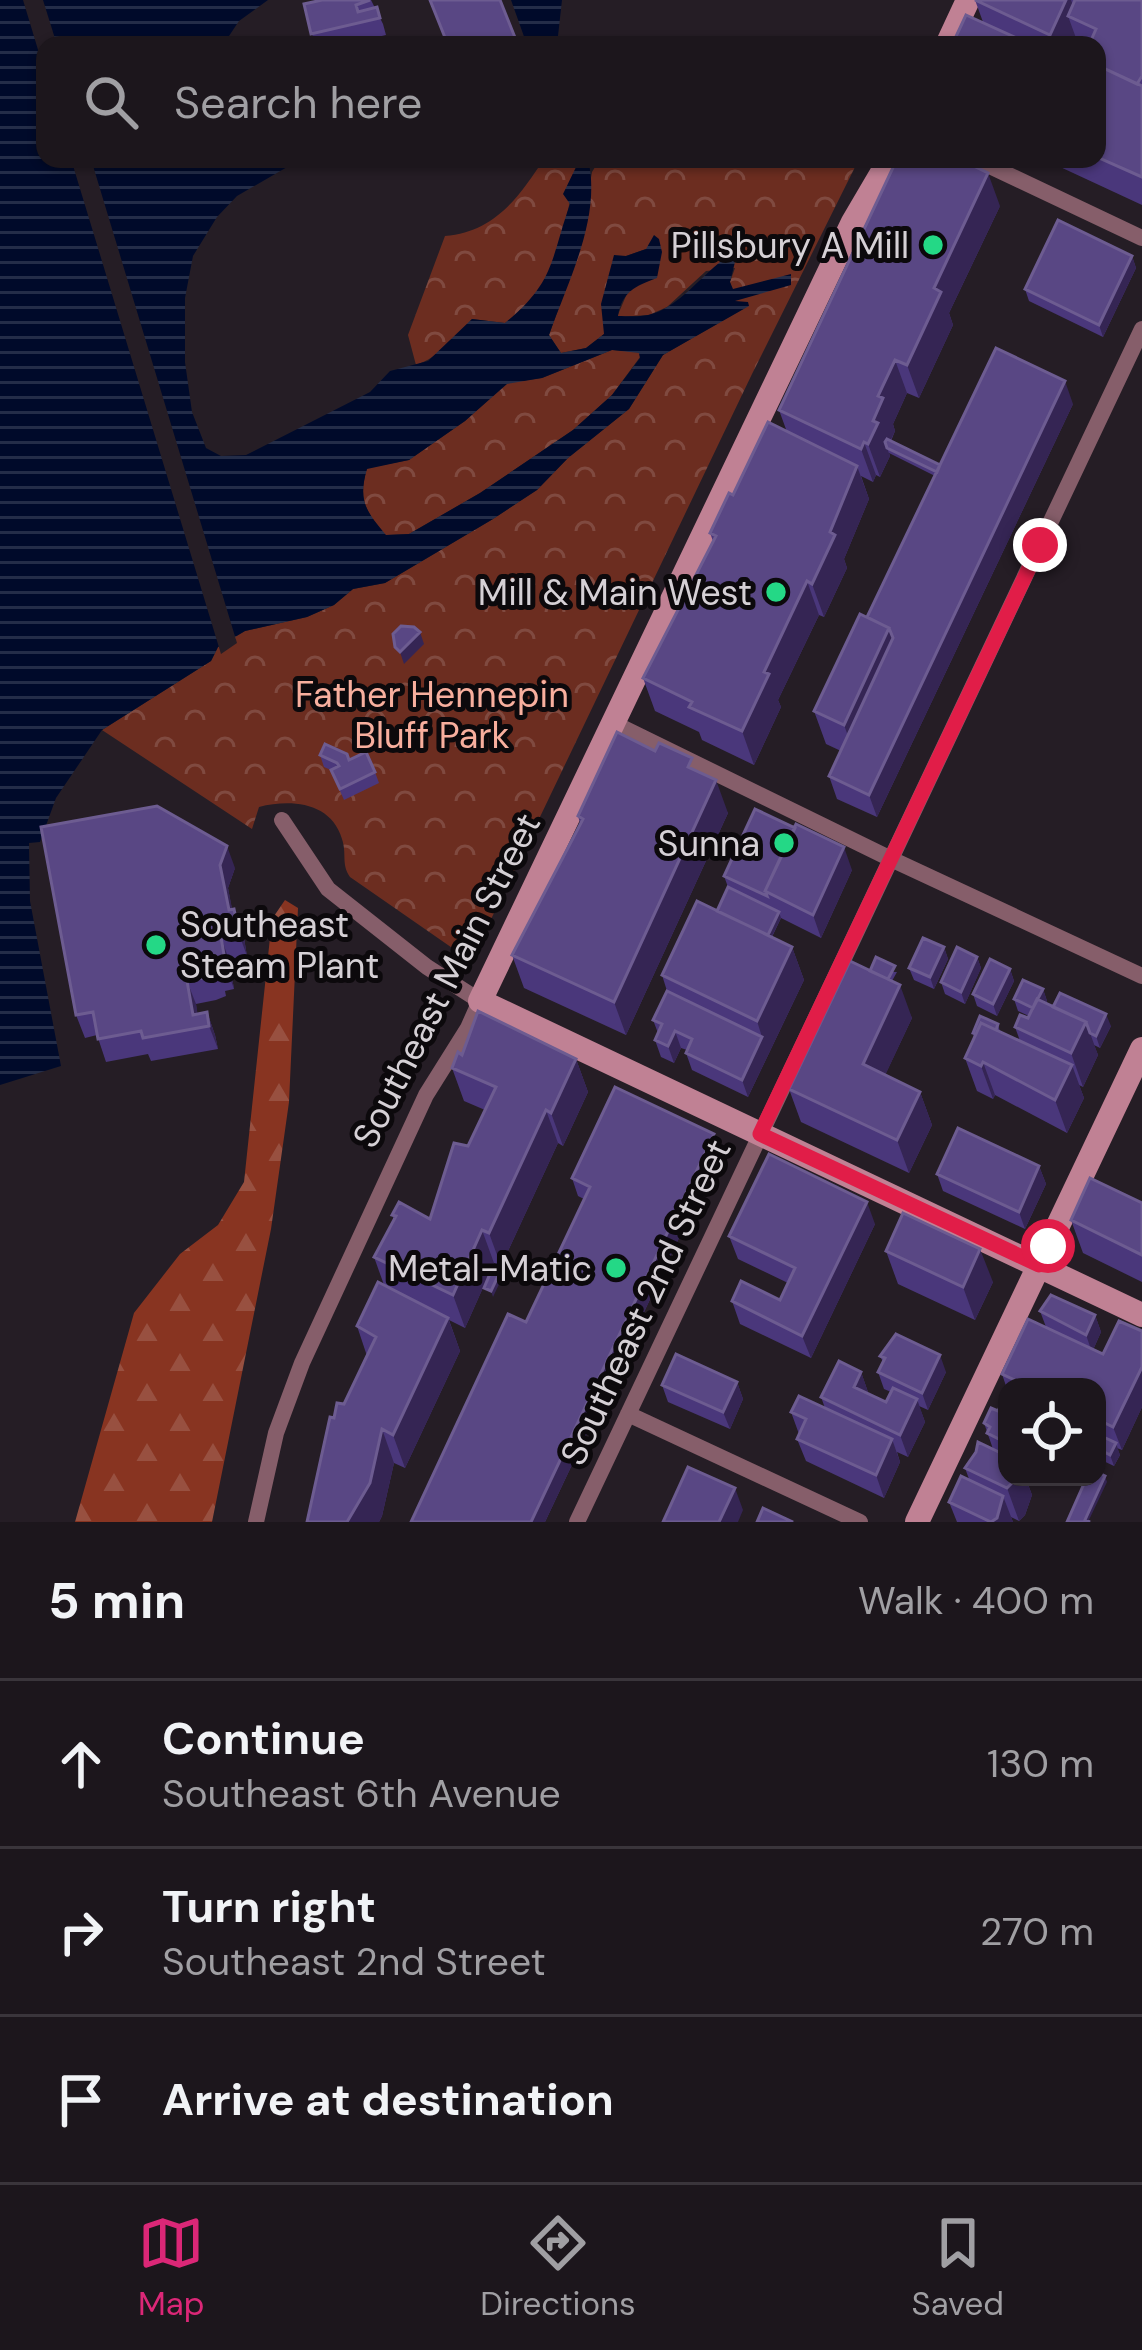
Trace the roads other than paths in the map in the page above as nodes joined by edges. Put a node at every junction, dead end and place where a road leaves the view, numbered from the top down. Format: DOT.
graph roads {
  1 [pos="968,0"];
  2 [pos="951,36"];
  3 [pos="885,168"];
  4 [pos="994,168"];
  5 [pos="1142,238"];
  6 [pos="1142,329"];
  7 [pos="614,723"];
  8 [pos="282,820"];
  9 [pos="891,859"];
  10 [pos="1142,976"];
  11 [pos="480,1001"];
  12 [pos="1142,1049"];
  13 [pos="760,1134"];
  14 [pos="1039,1265"];
  15 [pos="1142,1315"];
  16 [pos="628,1414"];
  17 [pos="256,1522"];
  18 [pos="578,1522"];
  19 [pos="860,1522"];
  20 [pos="917,1522"];
  1 -- 2 [label="street"];
  3 -- 7 [label="street, Southeast Main Street"];
  4 -- 5 [label="street"];
  6 -- 9 [label="street, Southeast 2nd Street"];
  7 -- 9 [label="street"];
  7 -- 11 [label="street, Southeast Main Street"];
  8 -- 11 [label="street"];
  9 -- 10 [label="street"];
  9 -- 13 [label="street, Southeast 2nd Street"];
  11 -- 13 [label="street"];
  11 -- 17 [label="street, Southeast Main Street"];
  12 -- 14 [label="street"];
  13 -- 14 [label="street"];
  13 -- 16 [label="street, Southeast 2nd Street"];
  14 -- 15 [label="street"];
  14 -- 20 [label="street"];
  16 -- 18 [label="street, Southeast 2nd Street"];
  16 -- 19 [label="street"];
}
